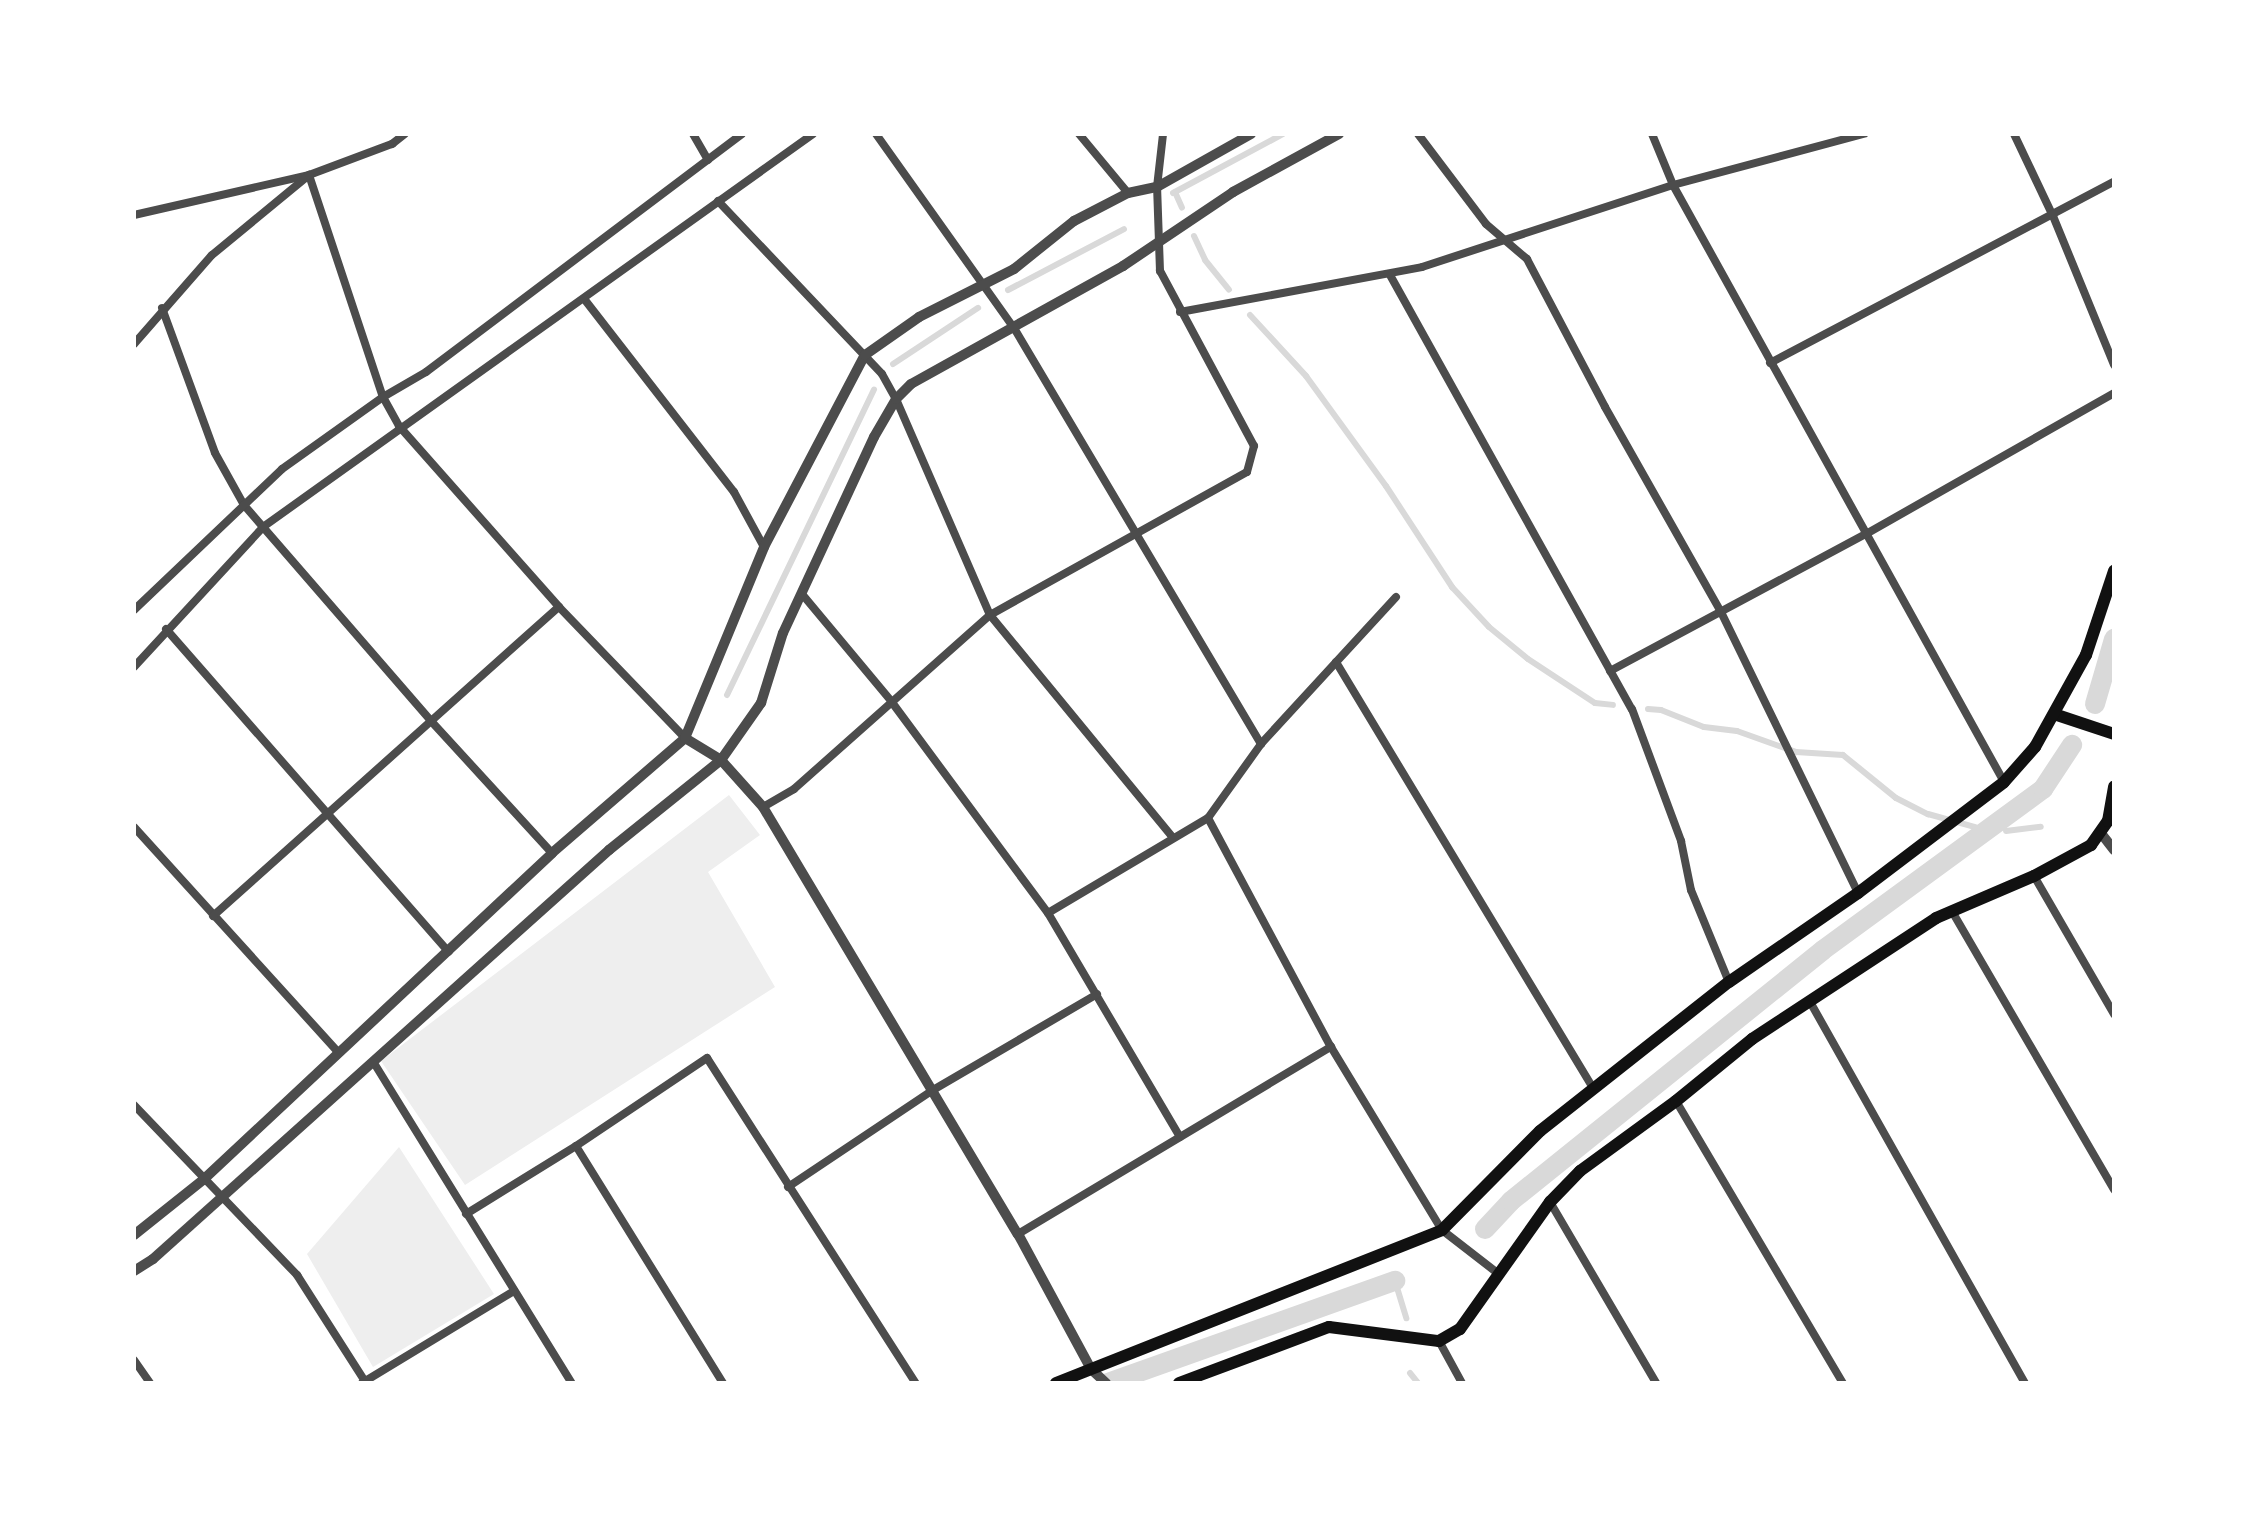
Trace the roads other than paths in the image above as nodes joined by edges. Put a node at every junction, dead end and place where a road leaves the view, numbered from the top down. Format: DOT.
graph roads {
  1 [pos="405,134"];
  2 [pos="693,134"];
  3 [pos="742,134"];
  4 [pos="813,134"];
  5 [pos="876,134"];
  6 [pos="1079,134"];
  7 [pos="1163,134"];
  8 [pos="1251,134"];
  9 [pos="1339,134"];
  10 [pos="1418,134"];
  11 [pos="1652,134"];
  12 [pos="1864,134"];
  13 [pos="2014,134"];
  14 [pos="708,160"];
  15 [pos="309,175"];
  16 [pos="2114,182"];
  17 [pos="1673,185"];
  18 [pos="1157,187"];
  19 [pos="1128,193"];
  20 [pos="718,201"];
  21 [pos="134,215"];
  22 [pos="2053,216"];
  23 [pos="1162,240"];
  24 [pos="1507,241"];
  25 [pos="1390,275"];
  26 [pos="985,282"];
  27 [pos="585,300"];
  28 [pos="162,308"];
  29 [pos="1180,312"];
  30 [pos="1014,328"];
  31 [pos="134,344"];
  32 [pos="865,355"];
  33 [pos="1770,363"];
  34 [pos="2114,365"];
  35 [pos="2114,393"];
  36 [pos="383,397"];
  37 [pos="896,399"];
  38 [pos="399,426"];
  39 [pos="244,505"];
  40 [pos="263,527"];
  41 [pos="1137,534"];
  42 [pos="1866,534"];
  43 [pos="764,547"];
  44 [pos="2114,571"];
  45 [pos="802,594"];
  46 [pos="1396,597"];
  47 [pos="559,607"];
  48 [pos="134,610"];
  49 [pos="1721,612"];
  50 [pos="990,615"];
  51 [pos="166,629"];
  52 [pos="1336,662"];
  53 [pos="134,667"];
  54 [pos="1610,671"];
  55 [pos="891,701"];
  56 [pos="2054,714"];
  57 [pos="431,721"];
  58 [pos="2114,734"];
  59 [pos="685,738"];
  60 [pos="1261,744"];
  61 [pos="721,760"];
  62 [pos="2004,782"];
  63 [pos="2114,787"];
  64 [pos="763,807"];
  65 [pos="328,812"];
  66 [pos="1208,818"];
  67 [pos="134,827"];
  68 [pos="2100,832"];
  69 [pos="1173,838"];
  70 [pos="2114,850"];
  71 [pos="552,853"];
  72 [pos="2034,876"];
  73 [pos="1858,893"];
  74 [pos="1048,913"];
  75 [pos="1953,913"];
  76 [pos="213,916"];
  77 [pos="449,952"];
  78 [pos="1729,982"];
  79 [pos="1097,994"];
  80 [pos="1809,1000"];
  81 [pos="2114,1014"];
  82 [pos="1331,1047"];
  83 [pos="338,1052"];
  84 [pos="374,1063"];
  85 [pos="1594,1089"];
  86 [pos="933,1090"];
  87 [pos="1676,1101"];
  88 [pos="134,1105"];
  89 [pos="1180,1137"];
  90 [pos="576,1146"];
  91 [pos="203,1180"];
  92 [pos="788,1187"];
  93 [pos="2114,1190"];
  94 [pos="220,1197"];
  95 [pos="1550,1202"];
  96 [pos="466,1214"];
  97 [pos="1442,1230"];
  98 [pos="1018,1234"];
  99 [pos="134,1235"];
  100 [pos="134,1271"];
  101 [pos="1500,1275"];
  102 [pos="514,1291"];
  103 [pos="1439,1341"];
  104 [pos="134,1360"];
  105 [pos="1091,1369"];
  106 [pos="364,1382"];
  107 [pos="150,1383"];
  108 [pos="572,1383"];
  109 [pos="723,1383"];
  110 [pos="916,1383"];
  111 [pos="1056,1383"];
  112 [pos="1106,1383"];
  113 [pos="1179,1383"];
  114 [pos="1462,1383"];
  115 [pos="1656,1383"];
  116 [pos="1843,1383"];
  117 [pos="2025,1383"];
  1 -- 15 [label="street"];
  2 -- 14 [label="street"];
  3 -- 14 [label="street"];
  4 -- 20 [label="street"];
  5 -- 26 [label="street"];
  6 -- 19 [label="street"];
  7 -- 18 [label="street"];
  8 -- 18 [label="street"];
  9 -- 23 [label="street"];
  10 -- 24 [label="street"];
  11 -- 17 [label="street"];
  12 -- 17 [label="street"];
  13 -- 22 [label="street"];
  14 -- 36 [label="street"];
  15 -- 21 [label="street"];
  15 -- 28 [label="street"];
  15 -- 36 [label="street"];
  16 -- 22 [label="street"];
  17 -- 24 [label="street"];
  17 -- 33 [label="street"];
  18 -- 19 [label="street"];
  18 -- 23 [label="street"];
  19 -- 26 [label="street"];
  20 -- 27 [label="street"];
  20 -- 32 [label="street"];
  22 -- 33 [label="street"];
  22 -- 34 [label="street"];
  23 -- 29 [label="street"];
  23 -- 30 [label="street"];
  24 -- 25 [label="street"];
  24 -- 49 [label="street"];
  25 -- 29 [label="street"];
  25 -- 54 [label="street"];
  26 -- 30 [label="street"];
  26 -- 32 [label="street"];
  27 -- 38 [label="street"];
  27 -- 43 [label="street"];
  28 -- 31 [label="street"];
  28 -- 39 [label="street"];
  29 -- 41 [label="street"];
  30 -- 37 [label="street"];
  30 -- 41 [label="street"];
  32 -- 37 [label="street"];
  32 -- 43 [label="street"];
  33 -- 42 [label="street"];
  35 -- 42 [label="street"];
  36 -- 38 [label="street"];
  36 -- 39 [label="street"];
  37 -- 45 [label="street"];
  37 -- 50 [label="street"];
  38 -- 40 [label="street"];
  38 -- 47 [label="street"];
  39 -- 40 [label="street"];
  39 -- 48 [label="street"];
  40 -- 51 [label="street"];
  40 -- 57 [label="street"];
  41 -- 50 [label="street"];
  41 -- 60 [label="street"];
  42 -- 49 [label="street"];
  42 -- 62 [label="street"];
  43 -- 59 [label="street"];
  44 -- 56 [label="main road"];
  45 -- 55 [label="street"];
  45 -- 61 [label="street"];
  46 -- 52 [label="street"];
  47 -- 57 [label="street"];
  47 -- 59 [label="street"];
  49 -- 54 [label="street"];
  49 -- 73 [label="street"];
  50 -- 55 [label="street"];
  50 -- 69 [label="street"];
  51 -- 53 [label="street"];
  51 -- 65 [label="street"];
  52 -- 60 [label="street"];
  52 -- 85 [label="street"];
  54 -- 78 [label="street"];
  55 -- 64 [label="street"];
  55 -- 74 [label="street"];
  56 -- 58 [label="main road"];
  56 -- 62 [label="main road"];
  57 -- 65 [label="street"];
  57 -- 71 [label="street"];
  59 -- 61 [label="street"];
  59 -- 71 [label="street"];
  60 -- 66 [label="street"];
  61 -- 64 [label="street"];
  61 -- 84 [label="street"];
  62 -- 73 [label="main road"];
  63 -- 68 [label="main road"];
  64 -- 86 [label="street"];
  65 -- 76 [label="street"];
  65 -- 77 [label="street"];
  66 -- 69 [label="street"];
  66 -- 82 [label="street"];
  67 -- 76 [label="street"];
  68 -- 70 [label="street"];
  68 -- 72 [label="main road"];
  69 -- 74 [label="street"];
  71 -- 77 [label="street"];
  72 -- 75 [label="main road"];
  72 -- 81 [label="street"];
  73 -- 78 [label="main road"];
  74 -- 79 [label="street"];
  75 -- 80 [label="main road"];
  75 -- 93 [label="street"];
  76 -- 83 [label="street"];
  77 -- 83 [label="street"];
  78 -- 85 [label="main road"];
  79 -- 86 [label="street"];
  79 -- 89 [label="street"];
  80 -- 87 [label="main road"];
  80 -- 117 [label="street"];
  82 -- 89 [label="street"];
  82 -- 97 [label="street"];
  83 -- 91 [label="street"];
  84 -- 94 [label="street"];
  84 -- 96 [label="street"];
  85 -- 97 [label="main road"];
  86 -- 92 [label="street"];
  86 -- 98 [label="street"];
  87 -- 95 [label="main road"];
  87 -- 116 [label="street"];
  88 -- 91 [label="street"];
  89 -- 98 [label="street"];
  90 -- 92 [label="street"];
  90 -- 96 [label="street"];
  90 -- 109 [label="street"];
  91 -- 94 [label="street"];
  91 -- 99 [label="street"];
  92 -- 110 [label="street"];
  94 -- 100 [label="street"];
  94 -- 106 [label="street"];
  95 -- 101 [label="main road"];
  95 -- 115 [label="street"];
  96 -- 102 [label="street"];
  97 -- 101 [label="street"];
  97 -- 105 [label="main road"];
  98 -- 105 [label="street"];
  101 -- 103 [label="main road"];
  102 -- 106 [label="street"];
  102 -- 108 [label="street"];
  103 -- 113 [label="main road"];
  103 -- 114 [label="street"];
  104 -- 107 [label="street"];
  105 -- 111 [label="main road"];
  105 -- 112 [label="street"];
}
